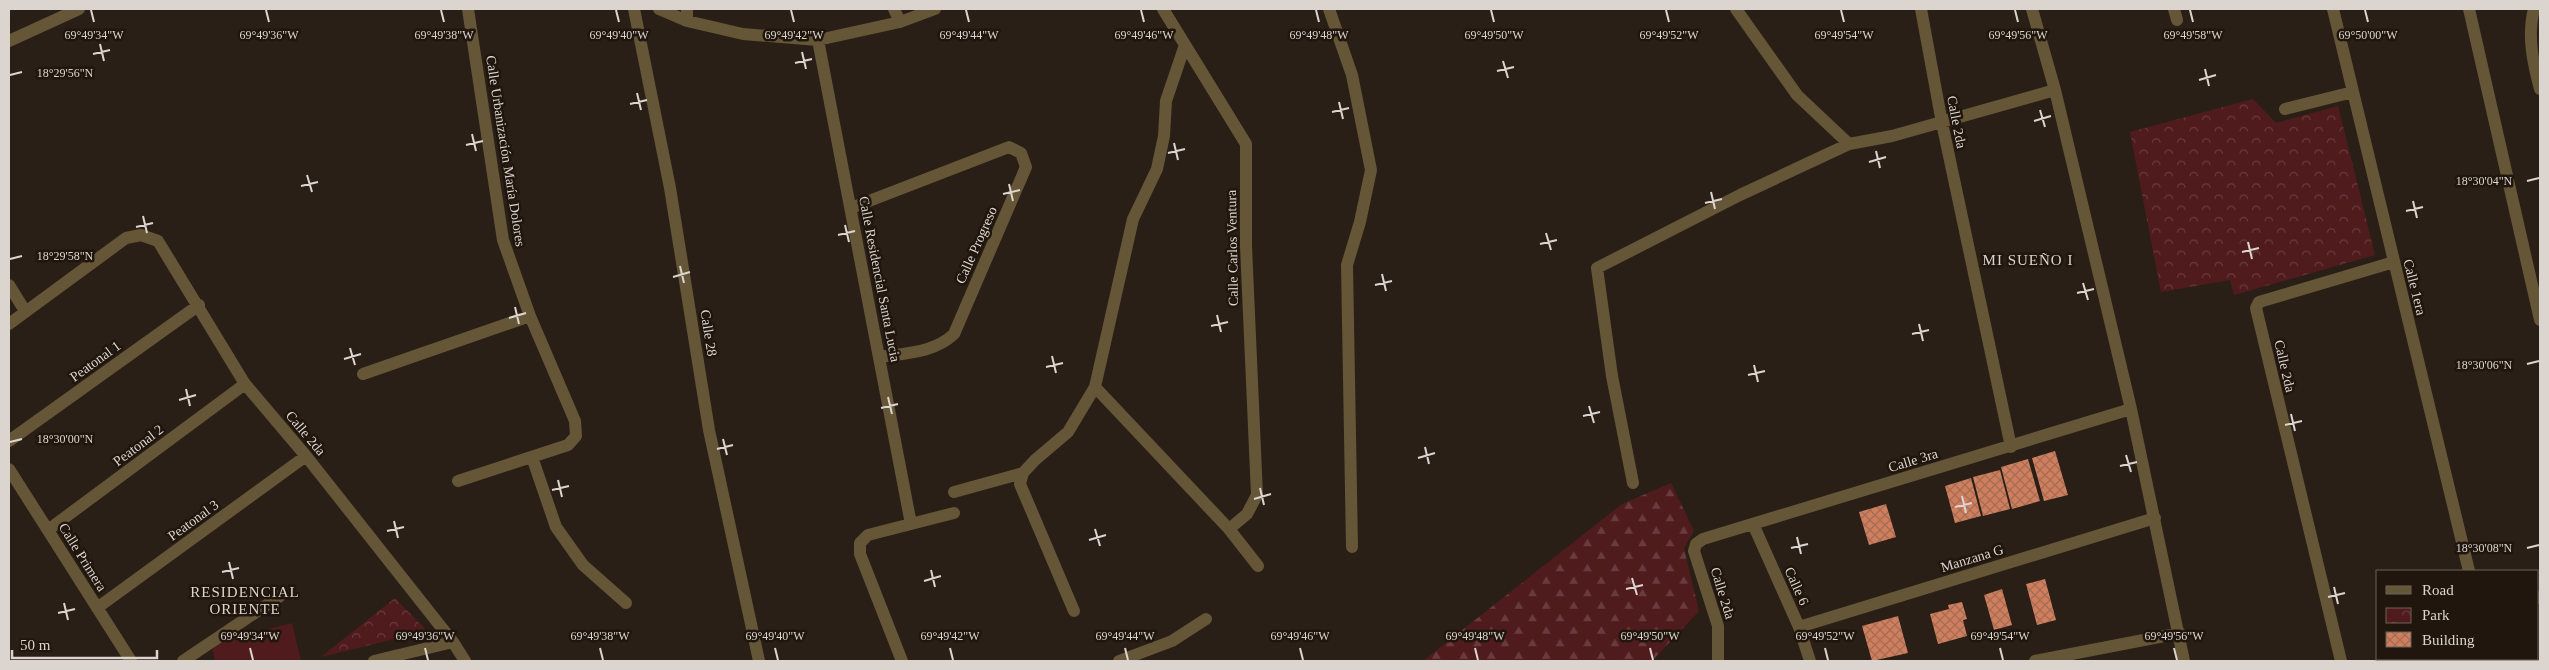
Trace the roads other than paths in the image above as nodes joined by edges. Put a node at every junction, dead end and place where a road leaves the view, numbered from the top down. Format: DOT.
graph roads {
  1 [pos="79,9"];
  2 [pos="468,9"];
  3 [pos="634,9"];
  4 [pos="659,9"];
  5 [pos="894,9"];
  6 [pos="935,9"];
  7 [pos="1163,9"];
  8 [pos="1329,9"];
  9 [pos="1736,9"];
  10 [pos="1921,9"];
  11 [pos="2032,9"];
  12 [pos="2333,9"];
  13 [pos="2468,9"];
  14 [pos="2534,9"];
  15 [pos="687,15"];
  16 [pos="900,22"];
  17 [pos="818,40"];
  18 [pos="9,41"];
  19 [pos="1185,45"];
  20 [pos="2055,90"];
  21 [pos="2540,90"];
  22 [pos="2353,92"];
  23 [pos="2285,109"];
  24 [pos="1942,123"];
  25 [pos="1849,144"];
  26 [pos="851,208"];
  27 [pos="2394,262"];
  28 [pos="9,285"];
  29 [pos="198,305"];
  30 [pos="26,311"];
  31 [pos="530,316"];
  32 [pos="2540,320"];
  33 [pos="9,324"];
  34 [pos="880,356"];
  35 [pos="363,374"];
  36 [pos="245,384"];
  37 [pos="1095,387"];
  38 [pos="2132,409"];
  39 [pos="9,441"];
  40 [pos="2011,447"];
  41 [pos="306,456"];
  42 [pos="532,458"];
  43 [pos="9,470"];
  44 [pos="1024,473"];
  45 [pos="458,481"];
  46 [pos="1633,483"];
  47 [pos="954,492"];
  48 [pos="954,513"];
  49 [pos="2155,518"];
  50 [pos="911,524"];
  51 [pos="1753,524"];
  52 [pos="1229,529"];
  53 [pos="48,530"];
  54 [pos="1703,539"];
  55 [pos="1352,547"];
  56 [pos="1258,566"];
  57 [pos="2469,570"];
  58 [pos="280,596"];
  59 [pos="626,602"];
  60 [pos="97,608"];
  61 [pos="1074,610"];
  62 [pos="1206,619"];
  63 [pos="1799,627"];
  64 [pos="2180,633"];
  65 [pos="453,642"];
  66 [pos="131,661"];
  67 [pos="183,661"];
  68 [pos="374,661"];
  69 [pos="466,661"];
  70 [pos="759,661"];
  71 [pos="902,661"];
  72 [pos="1119,661"];
  73 [pos="1718,661"];
  74 [pos="1810,661"];
  75 [pos="2035,661"];
  76 [pos="2184,661"];
  77 [pos="2341,661"];
  1 -- 18 [label="street"];
  2 -- 31 [label="street, Calle Urbanización María Dolores"];
  3 -- 70 [label="street, Calle 28"];
  4 -- 15 [label="street"];
  5 -- 16 [label="street"];
  6 -- 16 [label="street"];
  7 -- 19 [label="street, Calle Carlos Ventura"];
  8 -- 55 [label="street"];
  9 -- 25 [label="street"];
  10 -- 24 [label="street, Calle 2da"];
  11 -- 20 [label="street"];
  12 -- 22 [label="street, Calle 1era"];
  13 -- 32 [label="street"];
  14 -- 21 [label="street"];
  15 -- 17 [label="street"];
  16 -- 17 [label="street"];
  17 -- 26 [label="street, Calle Residencial Santa Lucia"];
  19 -- 37 [label="street"];
  19 -- 52 [label="street, Calle Carlos Ventura"];
  20 -- 24 [label="street"];
  20 -- 38 [label="street"];
  22 -- 23 [label="street"];
  22 -- 27 [label="street, Calle 1era"];
  24 -- 25 [label="street"];
  24 -- 40 [label="street, Calle 2da"];
  25 -- 46 [label="street"];
  26 -- 34 [label="street, Calle Residencial Santa Lucia"];
  26 -- 34 [label="street, Calle Progreso"];
  27 -- 57 [label="street, Calle 1era"];
  27 -- 77 [label="street, Calle 2da"];
  28 -- 30 [label="street"];
  29 -- 30 [label="street, Calle 2da"];
  29 -- 36 [label="street, Calle 2da"];
  29 -- 39 [label="street, Peatonal 1"];
  30 -- 33 [label="street"];
  31 -- 35 [label="street"];
  31 -- 42 [label="street, Calle Urbanización María Dolores"];
  34 -- 50 [label="street, Calle Residencial Santa Lucia"];
  36 -- 41 [label="street, Calle 2da"];
  36 -- 53 [label="street, Peatonal 2"];
  37 -- 44 [label="street"];
  37 -- 52 [label="street"];
  38 -- 40 [label="street, Calle 3ra"];
  38 -- 49 [label="street"];
  40 -- 51 [label="street, Calle 3ra"];
  41 -- 60 [label="street, Peatonal 3"];
  41 -- 65 [label="street, Calle 2da"];
  42 -- 45 [label="street"];
  42 -- 59 [label="street"];
  43 -- 53 [label="street, Calle Primera"];
  44 -- 47 [label="street"];
  44 -- 61 [label="street"];
  48 -- 50 [label="street"];
  49 -- 63 [label="street, Manzana G"];
  49 -- 64 [label="street"];
  50 -- 71 [label="street"];
  51 -- 54 [label="street, Calle 3ra"];
  51 -- 63 [label="street, Calle 6"];
  52 -- 56 [label="street"];
  53 -- 60 [label="street, Calle Primera"];
  54 -- 73 [label="street, Calle 2da"];
  58 -- 67 [label="street"];
  60 -- 66 [label="street, Calle Primera"];
  62 -- 72 [label="street"];
  63 -- 74 [label="street, Calle 6"];
  64 -- 75 [label="street"];
  64 -- 76 [label="street"];
  65 -- 68 [label="street"];
  65 -- 69 [label="street, Calle 2da"];
}
